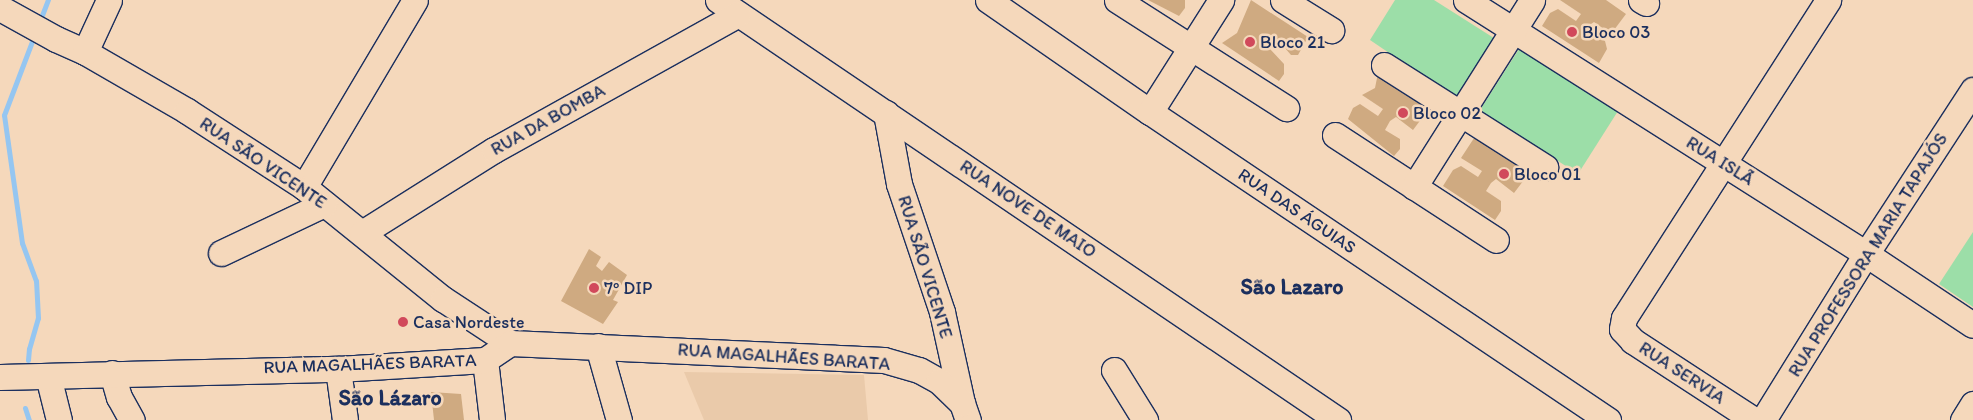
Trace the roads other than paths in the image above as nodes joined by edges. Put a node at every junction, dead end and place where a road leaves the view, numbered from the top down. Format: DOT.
graph roads {
  1 [pos="109,0"];
  2 [pos="416,0"];
  3 [pos="718,0"];
  4 [pos="988,0"];
  5 [pos="1117,0"];
  6 [pos="1221,0"];
  7 [pos="1283,0"];
  8 [pos="1466,0"];
  9 [pos="1532,0"];
  10 [pos="1828,0"];
  11 [pos="1,11"];
  12 [pos="738,14"];
  13 [pos="1331,30"];
  14 [pos="1513,30"];
  15 [pos="1191,46"];
  16 [pos="85,52"];
  17 [pos="1384,65"];
  18 [pos="1973,90"];
  19 [pos="1286,108"];
  20 [pos="1150,112"];
  21 [pos="886,113"];
  22 [pos="1460,114"];
  23 [pos="1335,135"];
  24 [pos="1724,164"];
  25 [pos="1545,167"];
  26 [pos="1414,187"];
  27 [pos="304,188"];
  28 [pos="324,204"];
  29 [pos="362,233"];
  30 [pos="1496,240"];
  31 [pos="221,253"];
  32 [pos="1866,254"];
  33 [pos="1973,324"];
  34 [pos="510,343"];
  35 [pos="598,346"];
  36 [pos="485,360"];
  37 [pos="338,369"];
  38 [pos="1114,370"];
  39 [pos="112,373"];
  40 [pos="48,376"];
  41 [pos="0,377"];
  42 [pos="1973,404"];
  43 [pos="965,412"];
  44 [pos="59,420"];
  45 [pos="132,420"];
  46 [pos="345,420"];
  47 [pos="492,420"];
  48 [pos="619,420"];
  49 [pos="1145,420"];
  50 [pos="1338,420"];
  51 [pos="1608,420"];
  52 [pos="1754,420"];
  53 [pos="1763,420"];
  54 [pos="1963,420"];
  1 -- 16 [label="street"];
  2 -- 27 [label="street"];
  3 -- 12 [label="street, RUA NOVE DE MAIO"];
  4 -- 20 [label="street, RUA DAS ÁGUIAS"];
  5 -- 15 [label="street"];
  6 -- 15 [label="street"];
  7 -- 13 [label="street"];
  8 -- 14 [label="street, RUA ISLÃ"];
  9 -- 14 [label="street"];
  10 -- 24 [label="street"];
  11 -- 16 [label="street, RUA SÃO VICENTE"];
  12 -- 21 [label="street, RUA NOVE DE MAIO"];
  12 -- 29 [label="street, RUA DA BOMBA"];
  14 -- 22 [label="street"];
  14 -- 24 [label="street, RUA ISLÃ"];
  15 -- 19 [label="street"];
  15 -- 20 [label="street"];
  16 -- 27 [label="street, RUA SÃO VICENTE"];
  17 -- 22 [label="street"];
  18 -- 32 [label="street, RUA PROFESSORA MARIA TAPAJÓS"];
  20 -- 51 [label="street, RUA DAS ÁGUIAS"];
  21 -- 43 [label="street, RUA SÃO VICENTE"];
  21 -- 50 [label="street, RUA NOVE DE MAIO"];
  22 -- 25 [label="street"];
  22 -- 26 [label="street"];
  23 -- 26 [label="street"];
  24 -- 32 [label="street, RUA ISLÃ"];
  24 -- 52 [label="street, RUA SERVIA"];
  26 -- 30 [label="street"];
  27 -- 28 [label="street, RUA SÃO VICENTE"];
  28 -- 29 [label="street, RUA SÃO VICENTE"];
  28 -- 31 [label="street"];
  29 -- 34 [label="street, RUA SÃO VICENTE"];
  32 -- 33 [label="street, RUA ISLÃ"];
  32 -- 53 [label="street, RUA PROFESSORA MARIA TAPAJÓS"];
  34 -- 35 [label="street, RUA MAGALHÃES BARATA"];
  34 -- 36 [label="street, RUA MAGALHÃES BARATA"];
  35 -- 43 [label="street, RUA MAGALHÃES BARATA"];
  35 -- 48 [label="street"];
  36 -- 37 [label="street, RUA MAGALHÃES BARATA"];
  36 -- 47 [label="street"];
  37 -- 39 [label="street, RUA MAGALHÃES BARATA"];
  37 -- 46 [label="street"];
  38 -- 49 [label="street"];
  39 -- 40 [label="street, RUA MAGALHÃES BARATA"];
  39 -- 45 [label="street"];
  40 -- 41 [label="street, RUA MAGALHÃES BARATA"];
  40 -- 44 [label="street"];
  42 -- 54 [label="street"];
}
